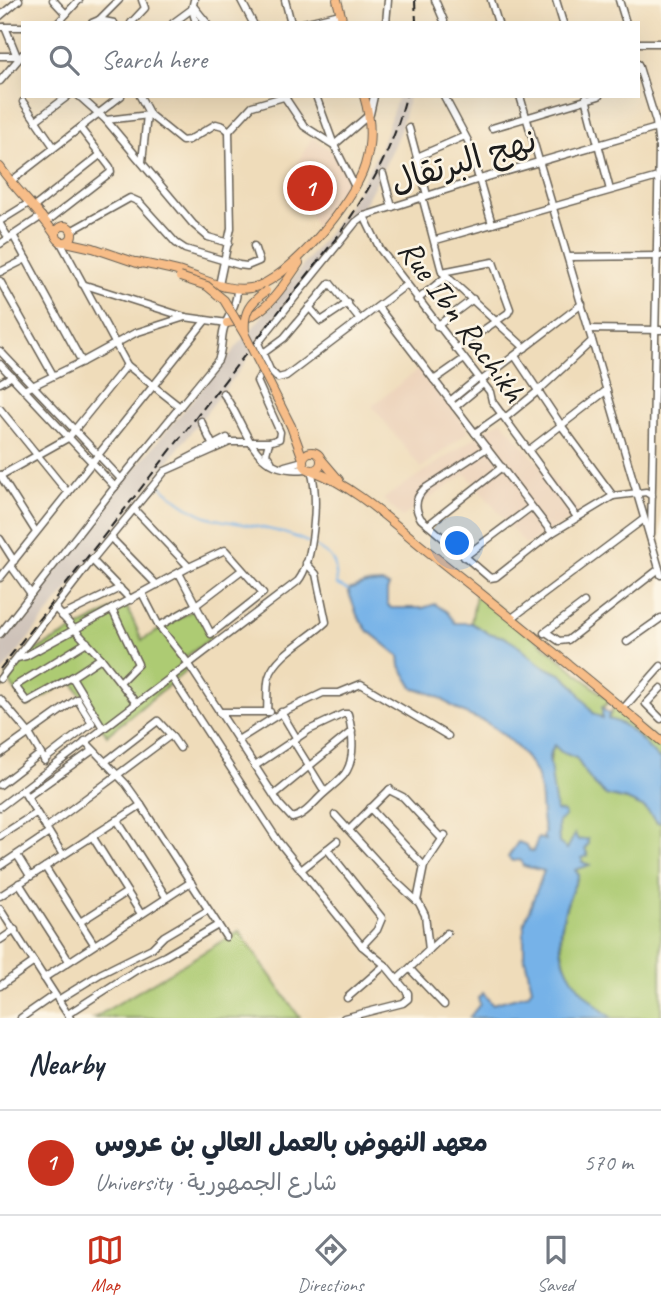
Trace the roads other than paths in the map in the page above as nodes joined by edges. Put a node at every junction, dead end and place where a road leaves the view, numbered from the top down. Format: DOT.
graph roads {
  1 [pos="19,0"];
  2 [pos="54,0"];
  3 [pos="119,0"];
  4 [pos="142,0"];
  5 [pos="240,0"];
  6 [pos="285,0"];
  7 [pos="337,0"];
  8 [pos="388,0"];
  9 [pos="435,0"];
  10 [pos="491,0"];
  11 [pos="556,0"];
  12 [pos="619,0"];
  13 [pos="78,1"];
  14 [pos="193,5"];
  15 [pos="66,14"];
  16 [pos="0,16"];
  17 [pos="138,16"];
  18 [pos="342,18"];
  19 [pos="60,21"];
  20 [pos="97,21"];
  21 [pos="133,21"];
  22 [pos="143,21"];
  23 [pos="175,21"];
  24 [pos="205,21"];
  25 [pos="252,21"];
  26 [pos="290,21"];
  27 [pos="319,21"];
  28 [pos="386,21"];
  29 [pos="444,21"];
  30 [pos="497,21"];
  31 [pos="562,21"];
  32 [pos="625,21"];
  33 [pos="3,27"];
  34 [pos="21,27"];
  35 [pos="640,43"];
  36 [pos="661,43"];
  37 [pos="0,56"];
  38 [pos="18,58"];
  39 [pos="0,81"];
  40 [pos="641,84"];
  41 [pos="65,98"];
  42 [pos="81,98"];
  43 [pos="119,98"];
  44 [pos="141,98"];
  45 [pos="281,98"];
  46 [pos="286,98"];
  47 [pos="317,98"];
  48 [pos="365,98"];
  49 [pos="374,98"];
  50 [pos="445,98"];
  51 [pos="521,98"];
  52 [pos="586,98"];
  53 [pos="23,102"];
  54 [pos="652,110"];
  55 [pos="661,110"];
  56 [pos="99,114"];
  57 [pos="370,114"];
  58 [pos="148,115"];
  59 [pos="527,118"];
  60 [pos="36,120"];
  61 [pos="106,120"];
  62 [pos="80,128"];
  63 [pos="409,128"];
  64 [pos="492,128"];
  65 [pos="657,128"];
  66 [pos="229,131"];
  67 [pos="465,136"];
  68 [pos="334,145"];
  69 [pos="598,146"];
  70 [pos="54,147"];
  71 [pos="660,148"];
  72 [pos="100,155"];
  73 [pos="417,157"];
  74 [pos="142,162"];
  75 [pos="540,163"];
  76 [pos="0,167"];
  77 [pos="383,174"];
  78 [pos="658,177"];
  79 [pos="480,179"];
  80 [pos="10,181"];
  81 [pos="354,185"];
  82 [pos="659,187"];
  83 [pos="610,190"];
  84 [pos="425,196"];
  85 [pos="31,205"];
  86 [pos="553,205"];
  87 [pos="392,207"];
  88 [pos="364,216"];
  89 [pos="45,218"];
  90 [pos="0,223"];
  91 [pos="492,224"];
  92 [pos="62,226"];
  93 [pos="72,231"];
  94 [pos="12,238"];
  95 [pos="60,239"];
  96 [pos="436,240"];
  97 [pos="229,243"];
  98 [pos="0,244"];
  99 [pos="254,246"];
  100 [pos="93,248"];
  101 [pos="306,251"];
  102 [pos="659,256"];
  103 [pos="568,257"];
  104 [pos="26,259"];
  105 [pos="136,262"];
  106 [pos="225,262"];
  107 [pos="0,272"];
  108 [pos="291,274"];
  109 [pos="445,274"];
  110 [pos="0,281"];
  111 [pos="82,284"];
  112 [pos="219,285"];
  113 [pos="406,285"];
  114 [pos="234,289"];
  115 [pos="473,299"];
  116 [pos="417,300"];
  117 [pos="348,303"];
  118 [pos="582,304"];
  119 [pos="309,307"];
  120 [pos="378,307"];
  121 [pos="284,311"];
  122 [pos="185,317"];
  123 [pos="360,320"];
  124 [pos="497,320"];
  125 [pos="205,321"];
  126 [pos="298,321"];
  127 [pos="227,323"];
  128 [pos="437,326"];
  129 [pos="589,329"];
  130 [pos="658,330"];
  131 [pos="245,335"];
  132 [pos="592,341"];
  133 [pos="115,345"];
  134 [pos="525,348"];
  135 [pos="456,349"];
  136 [pos="0,351"];
  137 [pos="262,354"];
  138 [pos="515,356"];
  139 [pos="464,359"];
  140 [pos="82,362"];
  141 [pos="0,364"];
  142 [pos="127,365"];
  143 [pos="658,368"];
  144 [pos="270,370"];
  145 [pos="53,375"];
  146 [pos="12,376"];
  147 [pos="434,380"];
  148 [pos="481,381"];
  149 [pos="0,383"];
  150 [pos="32,386"];
  151 [pos="153,386"];
  152 [pos="24,390"];
  153 [pos="607,390"];
  154 [pos="538,391"];
  155 [pos="223,393"];
  156 [pos="453,404"];
  157 [pos="180,407"];
  158 [pos="0,410"];
  159 [pos="503,416"];
  160 [pos="201,421"];
  161 [pos="561,425"];
  162 [pos="74,429"];
  163 [pos="292,429"];
  164 [pos="475,433"];
  165 [pos="68,438"];
  166 [pos="657,438"];
  167 [pos="250,441"];
  168 [pos="269,442"];
  169 [pos="214,446"];
  170 [pos="487,448"];
  171 [pos="529,450"];
  172 [pos="311,452"];
  173 [pos="98,455"];
  174 [pos="36,456"];
  175 [pos="322,460"];
  176 [pos="92,463"];
  177 [pos="307,466"];
  178 [pos="502,467"];
  179 [pos="0,476"];
  180 [pos="121,479"];
  181 [pos="115,487"];
  182 [pos="345,487"];
  183 [pos="68,493"];
  184 [pos="637,494"];
  185 [pos="613,496"];
  186 [pos="661,497"];
  187 [pos="652,499"];
  188 [pos="639,502"];
  189 [pos="531,507"];
  190 [pos="134,509"];
  191 [pos="577,517"];
  192 [pos="644,519"];
  193 [pos="428,525"];
  194 [pos="36,532"];
  195 [pos="552,533"];
  196 [pos="111,538"];
  197 [pos="0,539"];
  198 [pos="651,540"];
  199 [pos="661,545"];
  200 [pos="653,550"];
  201 [pos="464,557"];
  202 [pos="92,560"];
  203 [pos="12,563"];
  204 [pos="306,563"];
  205 [pos="189,566"];
  206 [pos="242,570"];
  207 [pos="660,572"];
  208 [pos="178,573"];
  209 [pos="0,578"];
  210 [pos="156,585"];
  211 [pos="120,588"];
  212 [pos="142,593"];
  213 [pos="31,594"];
  214 [pos="131,600"];
  215 [pos="584,603"];
  216 [pos="196,605"];
  217 [pos="55,608"];
  218 [pos="112,609"];
  219 [pos="62,616"];
  220 [pos="512,618"];
  221 [pos="661,618"];
  222 [pos="159,626"];
  223 [pos="73,629"];
  224 [pos="546,632"];
  225 [pos="0,634"];
  226 [pos="538,640"];
  227 [pos="87,642"];
  228 [pos="627,642"];
  229 [pos="17,658"];
  230 [pos="101,658"];
  231 [pos="188,663"];
  232 [pos="661,666"];
  233 [pos="6,671"];
  234 [pos="171,676"];
  235 [pos="72,677"];
  236 [pos="0,679"];
  237 [pos="120,682"];
  238 [pos="16,686"];
  239 [pos="661,688"];
  240 [pos="0,699"];
  241 [pos="136,702"];
  242 [pos="623,709"];
  243 [pos="219,712"];
  244 [pos="267,712"];
  245 [pos="281,713"];
  246 [pos="661,719"];
  247 [pos="103,728"];
  248 [pos="352,731"];
  249 [pos="28,732"];
  250 [pos="171,735"];
  251 [pos="448,736"];
  252 [pos="238,740"];
  253 [pos="85,741"];
  254 [pos="295,741"];
  255 [pos="661,741"];
  256 [pos="180,748"];
  257 [pos="93,750"];
  258 [pos="0,754"];
  259 [pos="42,757"];
  260 [pos="105,762"];
  261 [pos="309,765"];
  262 [pos="255,766"];
  263 [pos="49,769"];
  264 [pos="118,776"];
  265 [pos="0,785"];
  266 [pos="22,790"];
  267 [pos="325,792"];
  268 [pos="274,795"];
  269 [pos="27,797"];
  270 [pos="141,805"];
  271 [pos="0,807"];
  272 [pos="370,808"];
  273 [pos="36,813"];
  274 [pos="335,815"];
  275 [pos="117,820"];
  276 [pos="349,830"];
  277 [pos="47,831"];
  278 [pos="0,836"];
  279 [pos="92,836"];
  280 [pos="337,841"];
  281 [pos="327,849"];
  282 [pos="17,855"];
  283 [pos="63,855"];
  284 [pos="0,866"];
  285 [pos="424,866"];
  286 [pos="45,867"];
  287 [pos="301,870"];
  288 [pos="30,876"];
  289 [pos="191,882"];
  290 [pos="19,883"];
  291 [pos="127,892"];
  292 [pos="0,896"];
  293 [pos="166,897"];
  294 [pos="417,901"];
  295 [pos="0,909"];
  296 [pos="208,910"];
  297 [pos="141,914"];
  298 [pos="80,922"];
  299 [pos="218,925"];
  300 [pos="15,930"];
  301 [pos="447,933"];
  302 [pos="226,937"];
  303 [pos="0,940"];
  304 [pos="94,944"];
  305 [pos="157,944"];
  306 [pos="362,946"];
  307 [pos="429,950"];
  308 [pos="165,956"];
  309 [pos="69,961"];
  310 [pos="34,962"];
  311 [pos="121,965"];
  312 [pos="385,965"];
  313 [pos="410,969"];
  314 [pos="127,976"];
  315 [pos="44,978"];
  316 [pos="398,979"];
  317 [pos="0,986"];
  318 [pos="56,998"];
  319 [pos="347,998"];
  320 [pos="444,1005"];
  321 [pos="69,1016"];
  322 [pos="21,1018"];
  323 [pos="344,1018"];
  1 -- 16 [label="street"];
  2 -- 15 [label="street"];
  3 -- 20 [label="street"];
  4 -- 17 [label="street"];
  5 -- 25 [label="street"];
  6 -- 26 [label="street"];
  7 -- 18 [label="main road"];
  8 -- 28 [label="street"];
  9 -- 29 [label="street"];
  10 -- 30 [label="street"];
  11 -- 31 [label="street"];
  12 -- 32 [label="street"];
  13 -- 15 [label="street"];
  14 -- 23 [label="street"];
  14 -- 24 [label="street"];
  15 -- 19 [label="street"];
  17 -- 21 [label="street"];
  17 -- 22 [label="street"];
  18 -- 27 [label="street"];
  33 -- 34 [label="street"];
  33 -- 38 [label="street"];
  35 -- 36 [label="street"];
  37 -- 38 [label="street"];
  38 -- 39 [label="street"];
  40 -- 54 [label="street"];
  41 -- 60 [label="street"];
  42 -- 56 [label="street"];
  43 -- 56 [label="street"];
  44 -- 58 [label="street"];
  45 -- 66 [label="street"];
  46 -- 68 [label="street"];
  47 -- 68 [label="street"];
  48 -- 57 [label="main road"];
  49 -- 57 [label="street"];
  50 -- 67 [label="street"];
  51 -- 59 [label="street"];
  52 -- 59 [label="street"];
  52 -- 69 [label="street"];
  53 -- 60 [label="street"];
  54 -- 55 [label="street"];
  54 -- 65 [label="street"];
  56 -- 61 [label="street"];
  56 -- 62 [label="street"];
  57 -- 68 [label="street"];
  57 -- 81 [label="main road"];
  58 -- 61 [label="street"];
  58 -- 66 [label="street"];
  58 -- 74 [label="street"];
  59 -- 64 [label="street"];
  59 -- 75 [label="street"];
  60 -- 70 [label="street"];
  61 -- 74 [label="street"];
  62 -- 70 [label="street"];
  62 -- 72 [label="street"];
  63 -- 73 [label="street"];
  65 -- 69 [label="street, نهج البرتقال"];
  65 -- 71 [label="street"];
  66 -- 97 [label="street"];
  67 -- 73 [label="street"];
  67 -- 79 [label="street"];
  68 -- 81 [label="street"];
  69 -- 75 [label="street, نهج البرتقال"];
  69 -- 83 [label="street"];
  70 -- 80 [label="street"];
  71 -- 78 [label="street"];
  72 -- 85 [label="street"];
  72 -- 89 [label="street"];
  73 -- 84 [label="street"];
  74 -- 97 [label="street"];
  75 -- 79 [label="street, نهج البرتقال"];
  75 -- 86 [label="street"];
  76 -- 80 [label="main road"];
  77 -- 87 [label="street"];
  78 -- 82 [label="street"];
  78 -- 83 [label="street"];
  79 -- 84 [label="street, نهج البرتقال"];
  79 -- 91 [label="street"];
  80 -- 85 [label="main road"];
  81 -- 101 [label="main road"];
  82 -- 102 [label="street"];
  83 -- 86 [label="street"];
  84 -- 87 [label="street, نهج البرتقال"];
  84 -- 96 [label="street"];
  85 -- 89 [label="main road"];
  85 -- 90 [label="street"];
  86 -- 91 [label="street"];
  86 -- 103 [label="street"];
  87 -- 88 [label="street, نهج البرتقال"];
  88 -- 113 [label="street, Rue Ibn Rachikh"];
  88 -- 121 [label="street"];
  89 -- 92 [label="main road"];
  89 -- 94 [label="street"];
  89 -- 95 [label="main road"];
  90 -- 94 [label="street"];
  91 -- 96 [label="street"];
  92 -- 93 [label="main road"];
  92 -- 95 [label="main road"];
  93 -- 95 [label="main road"];
  93 -- 100 [label="main road"];
  93 -- 106 [label="street"];
  94 -- 98 [label="street"];
  94 -- 104 [label="street"];
  95 -- 100 [label="main road"];
  95 -- 111 [label="street"];
  96 -- 109 [label="street"];
  97 -- 106 [label="street"];
  99 -- 106 [label="street"];
  100 -- 105 [label="main road"];
  101 -- 108 [label="main road"];
  101 -- 114 [label="main road"];
  102 -- 103 [label="street"];
  102 -- 130 [label="street"];
  103 -- 118 [label="street"];
  104 -- 107 [label="street"];
  104 -- 140 [label="street"];
  105 -- 112 [label="main road"];
  105 -- 131 [label="main road, bridge"];
  106 -- 112 [label="street"];
  108 -- 127 [label="main road"];
  108 -- 131 [label="main road, bridge"];
  109 -- 115 [label="street"];
  109 -- 116 [label="street"];
  109 -- 124 [label="street"];
  110 -- 145 [label="street"];
  111 -- 122 [label="street"];
  111 -- 133 [label="street"];
  112 -- 114 [label="main road"];
  113 -- 116 [label="street, Rue Ibn Rachikh"];
  113 -- 120 [label="street"];
  114 -- 127 [label="street"];
  115 -- 124 [label="street"];
  115 -- 128 [label="street"];
  116 -- 128 [label="street, Rue Ibn Rachikh"];
  117 -- 119 [label="street"];
  117 -- 119 [label="street"];
  117 -- 123 [label="street"];
  118 -- 129 [label="street"];
  118 -- 134 [label="street"];
  119 -- 126 [label="street"];
  120 -- 123 [label="street"];
  120 -- 147 [label="street"];
  121 -- 126 [label="street"];
  121 -- 137 [label="street"];
  122 -- 125 [label="street"];
  122 -- 133 [label="street"];
  123 -- 144 [label="street"];
  124 -- 134 [label="street"];
  124 -- 135 [label="street"];
  125 -- 127 [label="street"];
  125 -- 151 [label="street"];
  126 -- 137 [label="street"];
  127 -- 157 [label="street"];
  128 -- 135 [label="street, Rue Ibn Rachikh"];
  129 -- 130 [label="street"];
  129 -- 132 [label="street"];
  130 -- 143 [label="street"];
  131 -- 163 [label="main road, bridge"];
  132 -- 153 [label="street"];
  132 -- 154 [label="street"];
  133 -- 140 [label="street"];
  133 -- 142 [label="street"];
  134 -- 138 [label="street"];
  135 -- 139 [label="street, Rue Ibn Rachikh"];
  136 -- 150 [label="street"];
  137 -- 144 [label="street"];
  138 -- 148 [label="street"];
  138 -- 154 [label="street"];
  139 -- 147 [label="street"];
  139 -- 148 [label="street, Rue Ibn Rachikh"];
  140 -- 145 [label="street"];
  141 -- 146 [label="street"];
  142 -- 151 [label="street"];
  142 -- 162 [label="street"];
  143 -- 166 [label="street"];
  144 -- 168 [label="street"];
  145 -- 150 [label="street"];
  146 -- 149 [label="street"];
  146 -- 152 [label="street"];
  147 -- 156 [label="street"];
  148 -- 156 [label="street"];
  148 -- 159 [label="street, Rue Ibn Rachikh"];
  150 -- 152 [label="street"];
  150 -- 162 [label="street"];
  151 -- 157 [label="street"];
  151 -- 173 [label="street"];
  152 -- 165 [label="street"];
  153 -- 161 [label="street"];
  153 -- 184 [label="street"];
  154 -- 159 [label="street"];
  154 -- 161 [label="street"];
  155 -- 167 [label="street"];
  156 -- 164 [label="street"];
  157 -- 180 [label="street"];
  158 -- 174 [label="street"];
  159 -- 164 [label="street"];
  159 -- 171 [label="street, Rue Ibn Rachikh"];
  160 -- 169 [label="street"];
  161 -- 171 [label="street"];
  161 -- 185 [label="street"];
  162 -- 165 [label="street"];
  162 -- 173 [label="street"];
  163 -- 172 [label="main road"];
  163 -- 177 [label="main road"];
  164 -- 170 [label="street"];
  165 -- 174 [label="street"];
  165 -- 176 [label="street"];
  166 -- 187 [label="street"];
  167 -- 168 [label="street"];
  167 -- 169 [label="street"];
  167 -- 177 [label="street"];
  168 -- 177 [label="street"];
  169 -- 190 [label="street"];
  170 -- 178 [label="street"];
  170 -- 193 [label="street"];
  171 -- 191 [label="street, Rue Ibn Rachikh"];
  172 -- 175 [label="main road"];
  172 -- 177 [label="main road"];
  173 -- 176 [label="street"];
  173 -- 180 [label="street"];
  174 -- 179 [label="street"];
  174 -- 183 [label="street"];
  175 -- 177 [label="main road"];
  175 -- 182 [label="main road"];
  176 -- 181 [label="street"];
  176 -- 183 [label="street"];
  177 -- 182 [label="main road"];
  177 -- 204 [label="street"];
  178 -- 189 [label="street"];
  178 -- 193 [label="street"];
  179 -- 194 [label="street"];
  180 -- 181 [label="street"];
  181 -- 213 [label="street"];
  182 -- 220 [label="main road"];
  183 -- 194 [label="street"];
  184 -- 185 [label="street"];
  184 -- 187 [label="street"];
  184 -- 188 [label="street"];
  185 -- 191 [label="street"];
  186 -- 187 [label="street"];
  187 -- 188 [label="street"];
  187 -- 198 [label="street"];
  188 -- 192 [label="street"];
  189 -- 195 [label="street"];
  189 -- 201 [label="street"];
  190 -- 196 [label="street"];
  190 -- 205 [label="street"];
  191 -- 195 [label="street"];
  192 -- 198 [label="street"];
  192 -- 220 [label="street"];
  193 -- 201 [label="street"];
  194 -- 203 [label="street"];
  195 -- 201 [label="street"];
  196 -- 202 [label="street"];
  196 -- 210 [label="street"];
  197 -- 203 [label="street"];
  198 -- 200 [label="street"];
  199 -- 200 [label="street"];
  200 -- 207 [label="street"];
  202 -- 211 [label="street"];
  202 -- 217 [label="street"];
  203 -- 209 [label="street"];
  203 -- 213 [label="street"];
  204 -- 231 [label="street"];
  204 -- 244 [label="street"];
  205 -- 206 [label="street"];
  205 -- 208 [label="street"];
  206 -- 216 [label="street"];
  206 -- 216 [label="street"];
  207 -- 224 [label="street"];
  208 -- 210 [label="street"];
  208 -- 216 [label="street"];
  210 -- 212 [label="street"];
  211 -- 214 [label="street"];
  211 -- 219 [label="street"];
  212 -- 214 [label="street"];
  212 -- 222 [label="street"];
  213 -- 225 [label="street"];
  214 -- 218 [label="street"];
  215 -- 224 [label="street"];
  216 -- 222 [label="street"];
  217 -- 219 [label="street"];
  217 -- 229 [label="street"];
  218 -- 223 [label="street"];
  218 -- 237 [label="street"];
  219 -- 223 [label="street"];
  220 -- 226 [label="main road"];
  221 -- 228 [label="street"];
  222 -- 231 [label="street"];
  223 -- 227 [label="street"];
  223 -- 229 [label="street"];
  224 -- 226 [label="street"];
  226 -- 242 [label="main road"];
  227 -- 230 [label="street"];
  227 -- 238 [label="street"];
  229 -- 233 [label="street"];
  230 -- 235 [label="street"];
  230 -- 237 [label="street"];
  231 -- 234 [label="street"];
  231 -- 243 [label="street"];
  232 -- 242 [label="street"];
  233 -- 236 [label="street"];
  233 -- 238 [label="street"];
  234 -- 241 [label="street"];
  234 -- 287 [label="street"];
  235 -- 238 [label="street"];
  235 -- 247 [label="street"];
  237 -- 241 [label="street"];
  239 -- 246 [label="street"];
  240 -- 249 [label="street"];
  241 -- 247 [label="street"];
  242 -- 255 [label="main road"];
  243 -- 244 [label="street"];
  243 -- 252 [label="street"];
  244 -- 245 [label="street"];
  245 -- 251 [label="street"];
  245 -- 252 [label="street"];
  245 -- 254 [label="street"];
  247 -- 253 [label="street"];
  248 -- 254 [label="street"];
  248 -- 261 [label="street"];
  248 -- 267 [label="street"];
  249 -- 258 [label="street"];
  249 -- 259 [label="street"];
  249 -- 259 [label="street"];
  250 -- 256 [label="street"];
  250 -- 260 [label="street"];
  250 -- 264 [label="street"];
  252 -- 262 [label="street"];
  253 -- 257 [label="street"];
  253 -- 263 [label="street"];
  254 -- 261 [label="street"];
  254 -- 262 [label="street"];
  257 -- 260 [label="street"];
  257 -- 269 [label="street"];
  259 -- 263 [label="street"];
  259 -- 265 [label="street"];
  260 -- 264 [label="street"];
  261 -- 267 [label="street"];
  261 -- 268 [label="street"];
  262 -- 268 [label="street"];
  263 -- 266 [label="street"];
  264 -- 270 [label="street"];
  264 -- 277 [label="street"];
  266 -- 269 [label="street"];
  266 -- 271 [label="street"];
  267 -- 268 [label="street"];
  269 -- 273 [label="street"];
  270 -- 275 [label="street"];
  270 -- 289 [label="street"];
  272 -- 276 [label="street"];
  272 -- 285 [label="street"];
  272 -- 285 [label="street"];
  273 -- 277 [label="street"];
  273 -- 278 [label="street"];
  274 -- 276 [label="street"];
  275 -- 279 [label="street"];
  275 -- 293 [label="street"];
  276 -- 294 [label="street"];
  277 -- 282 [label="street"];
  277 -- 283 [label="street"];
  279 -- 283 [label="street"];
  279 -- 291 [label="street"];
  280 -- 281 [label="street"];
  281 -- 287 [label="street"];
  281 -- 306 [label="street"];
  282 -- 284 [label="street"];
  282 -- 288 [label="street"];
  283 -- 286 [label="street"];
  285 -- 294 [label="street"];
  286 -- 288 [label="street"];
  286 -- 298 [label="street"];
  287 -- 306 [label="street"];
  288 -- 290 [label="street"];
  289 -- 293 [label="street"];
  289 -- 296 [label="street"];
  290 -- 292 [label="street"];
  290 -- 309 [label="street"];
  291 -- 297 [label="street"];
  291 -- 298 [label="street"];
  293 -- 297 [label="street"];
  294 -- 307 [label="street"];
  295 -- 300 [label="street"];
  296 -- 299 [label="street"];
  296 -- 305 [label="street"];
  297 -- 304 [label="street"];
  298 -- 304 [label="street"];
  299 -- 302 [label="street"];
  299 -- 308 [label="street"];
  300 -- 303 [label="street"];
  300 -- 310 [label="street"];
  301 -- 307 [label="street"];
  304 -- 309 [label="street"];
  305 -- 308 [label="street"];
  305 -- 311 [label="street"];
  306 -- 312 [label="street"];
  307 -- 313 [label="street"];
  308 -- 314 [label="street"];
  309 -- 315 [label="street"];
  310 -- 315 [label="street"];
  310 -- 317 [label="street"];
  311 -- 314 [label="street"];
  311 -- 318 [label="street"];
  312 -- 316 [label="street"];
  312 -- 319 [label="street"];
  313 -- 316 [label="street"];
  313 -- 320 [label="street"];
  314 -- 321 [label="street"];
  315 -- 318 [label="street"];
  316 -- 323 [label="street"];
  318 -- 321 [label="street"];
  318 -- 322 [label="street"];
}
